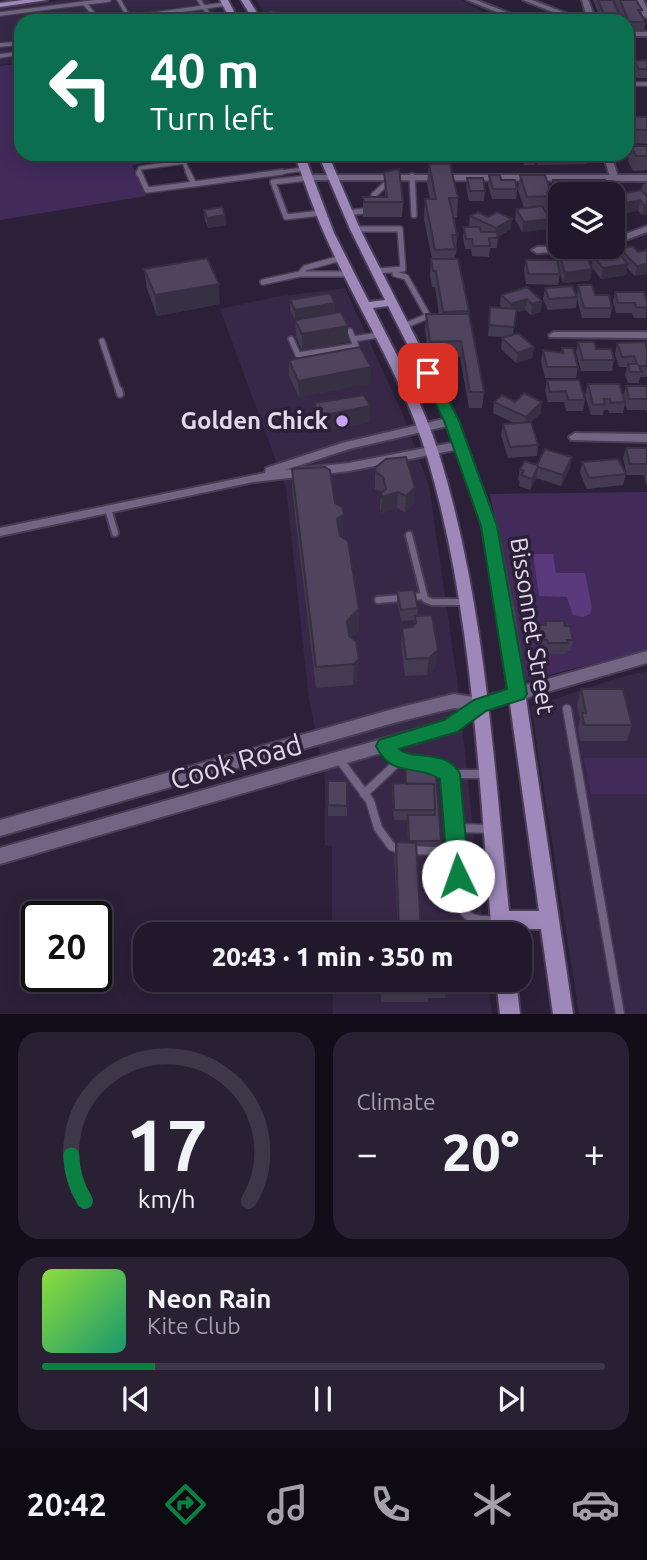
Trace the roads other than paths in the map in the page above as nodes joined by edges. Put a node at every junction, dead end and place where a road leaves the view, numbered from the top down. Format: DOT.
graph roads {
  1 [pos="43,0"];
  2 [pos="60,0"];
  3 [pos="109,0"];
  4 [pos="199,0"];
  5 [pos="470,0"];
  6 [pos="526,0"];
  7 [pos="640,0"];
  8 [pos="225,2"];
  9 [pos="83,3"];
  10 [pos="0,5"];
  11 [pos="63,6"];
  12 [pos="204,8"];
  13 [pos="0,14"];
  14 [pos="93,14"];
  15 [pos="157,14"];
  16 [pos="208,14"];
  17 [pos="507,14"];
  18 [pos="563,14"];
  19 [pos="647,16"];
  20 [pos="301,161"];
  21 [pos="326,161"];
  22 [pos="609,161"];
  23 [pos="305,174"];
  24 [pos="332,176"];
  25 [pos="389,176"];
  26 [pos="412,176"];
  27 [pos="614,177"];
  28 [pos="647,178"];
  29 [pos="194,184"];
  30 [pos="348,212"];
  31 [pos="321,213"];
  32 [pos="414,215"];
  33 [pos="355,229"];
  34 [pos="647,229"];
  35 [pos="329,233"];
  36 [pos="625,237"];
  37 [pos="548,249"];
  38 [pos="537,250"];
  39 [pos="341,258"];
  40 [pos="378,273"];
  41 [pos="300,274"];
  42 [pos="349,274"];
  43 [pos="263,282"];
  44 [pos="392,302"];
  45 [pos="365,306"];
  46 [pos="404,326"];
  47 [pos="349,331"];
  48 [pos="379,335"];
  49 [pos="554,335"];
  50 [pos="647,335"];
  51 [pos="291,339"];
  52 [pos="353,339"];
  53 [pos="102,341"];
  54 [pos="120,394"];
  55 [pos="452,421"];
  56 [pos="424,428"];
  57 [pos="575,438"];
  58 [pos="647,438"];
  59 [pos="461,445"];
  60 [pos="432,452"];
  61 [pos="253,478"];
  62 [pos="108,509"];
  63 [pos="0,532"];
  64 [pos="115,533"];
  65 [pos="410,535"];
  66 [pos="424,596"];
  67 [pos="378,600"];
  68 [pos="467,601"];
  69 [pos="647,657"];
  70 [pos="517,694"];
  71 [pos="480,705"];
  72 [pos="566,709"];
  73 [pos="385,746"];
  74 [pos="338,759"];
  75 [pos="400,760"];
  76 [pos="450,774"];
  77 [pos="487,774"];
  78 [pos="364,794"];
  79 [pos="0,828"];
  80 [pos="456,828"];
  81 [pos="492,829"];
  82 [pos="457,851"];
  83 [pos="0,856"];
  84 [pos="549,920"];
  85 [pos="485,922"];
  86 [pos="501,922"];
  87 [pos="532,922"];
  88 [pos="507,992"];
  89 [pos="510,1014"];
  90 [pos="563,1014"];
  91 [pos="620,1014"];
  1 -- 10 [label="main road"];
  2 -- 11 [label="lane"];
  3 -- 9 [label="lane"];
  4 -- 12 [label="lane"];
  5 -- 17 [label="street"];
  6 -- 18 [label="street"];
  7 -- 19 [label="street"];
  8 -- 12 [label="lane"];
  9 -- 11 [label="lane"];
  9 -- 14 [label="lane"];
  11 -- 13 [label="lane"];
  12 -- 15 [label="lane"];
  12 -- 16 [label="lane"];
  20 -- 23 [label="main road"];
  21 -- 24 [label="main road, Bissonnet Street"];
  22 -- 27 [label="street"];
  23 -- 24 [label="street"];
  23 -- 29 [label="lane"];
  23 -- 31 [label="main road"];
  23 -- 31 [label="lane"];
  24 -- 25 [label="street"];
  24 -- 30 [label="main road, Bissonnet Street"];
  25 -- 26 [label="street"];
  25 -- 30 [label="lane"];
  26 -- 27 [label="street"];
  26 -- 32 [label="lane"];
  27 -- 28 [label="street"];
  29 -- 29 [label="lane"];
  30 -- 33 [label="main road, Bissonnet Street"];
  31 -- 35 [label="main road"];
  33 -- 35 [label="main road"];
  33 -- 40 [label="main road, Bissonnet Street"];
  33 -- 40 [label="lane"];
  34 -- 36 [label="street"];
  35 -- 39 [label="main road"];
  37 -- 38 [label="street"];
  39 -- 41 [label="lane"];
  39 -- 42 [label="main road"];
  40 -- 44 [label="main road, Bissonnet Street"];
  40 -- 46 [label="lane"];
  41 -- 42 [label="lane"];
  41 -- 43 [label="lane"];
  42 -- 45 [label="main road"];
  44 -- 45 [label="main road"];
  44 -- 46 [label="main road, Bissonnet Street"];
  45 -- 48 [label="main road"];
  46 -- 55 [label="main road, Bissonnet Street"];
  47 -- 52 [label="lane"];
  48 -- 52 [label="lane"];
  48 -- 56 [label="main road"];
  49 -- 50 [label="street"];
  51 -- 52 [label="lane"];
  53 -- 54 [label="lane"];
  55 -- 56 [label="street"];
  55 -- 59 [label="main road, Bissonnet Street"];
  56 -- 60 [label="main road"];
  56 -- 61 [label="street"];
  57 -- 58 [label="street"];
  59 -- 60 [label="street"];
  59 -- 70 [label="main road, Bissonnet Street"];
  60 -- 61 [label="street"];
  60 -- 68 [label="main road"];
  61 -- 62 [label="street"];
  62 -- 63 [label="street"];
  62 -- 64 [label="lane"];
  65 -- 66 [label="lane"];
  66 -- 67 [label="lane"];
  66 -- 68 [label="lane"];
  68 -- 71 [label="main road"];
  69 -- 70 [label="street, Cook Road"];
  70 -- 71 [label="street, Cook Road"];
  70 -- 84 [label="main road, Bissonnet Street"];
  71 -- 73 [label="street, Cook Road"];
  71 -- 77 [label="main road"];
  71 -- 79 [label="street, Cook Road"];
  72 -- 91 [label="lane"];
  73 -- 74 [label="street, Cook Road"];
  73 -- 75 [label="lane"];
  74 -- 78 [label="lane"];
  74 -- 83 [label="street, Cook Road"];
  75 -- 76 [label="lane"];
  75 -- 78 [label="lane"];
  76 -- 77 [label="lane"];
  76 -- 80 [label="lane"];
  77 -- 81 [label="main road"];
  78 -- 82 [label="lane"];
  80 -- 81 [label="lane"];
  80 -- 82 [label="lane"];
  81 -- 86 [label="main road"];
  82 -- 85 [label="lane"];
  84 -- 87 [label="main road"];
  84 -- 90 [label="main road, Bissonnet Street"];
  88 -- 89 [label="main road"];
}
